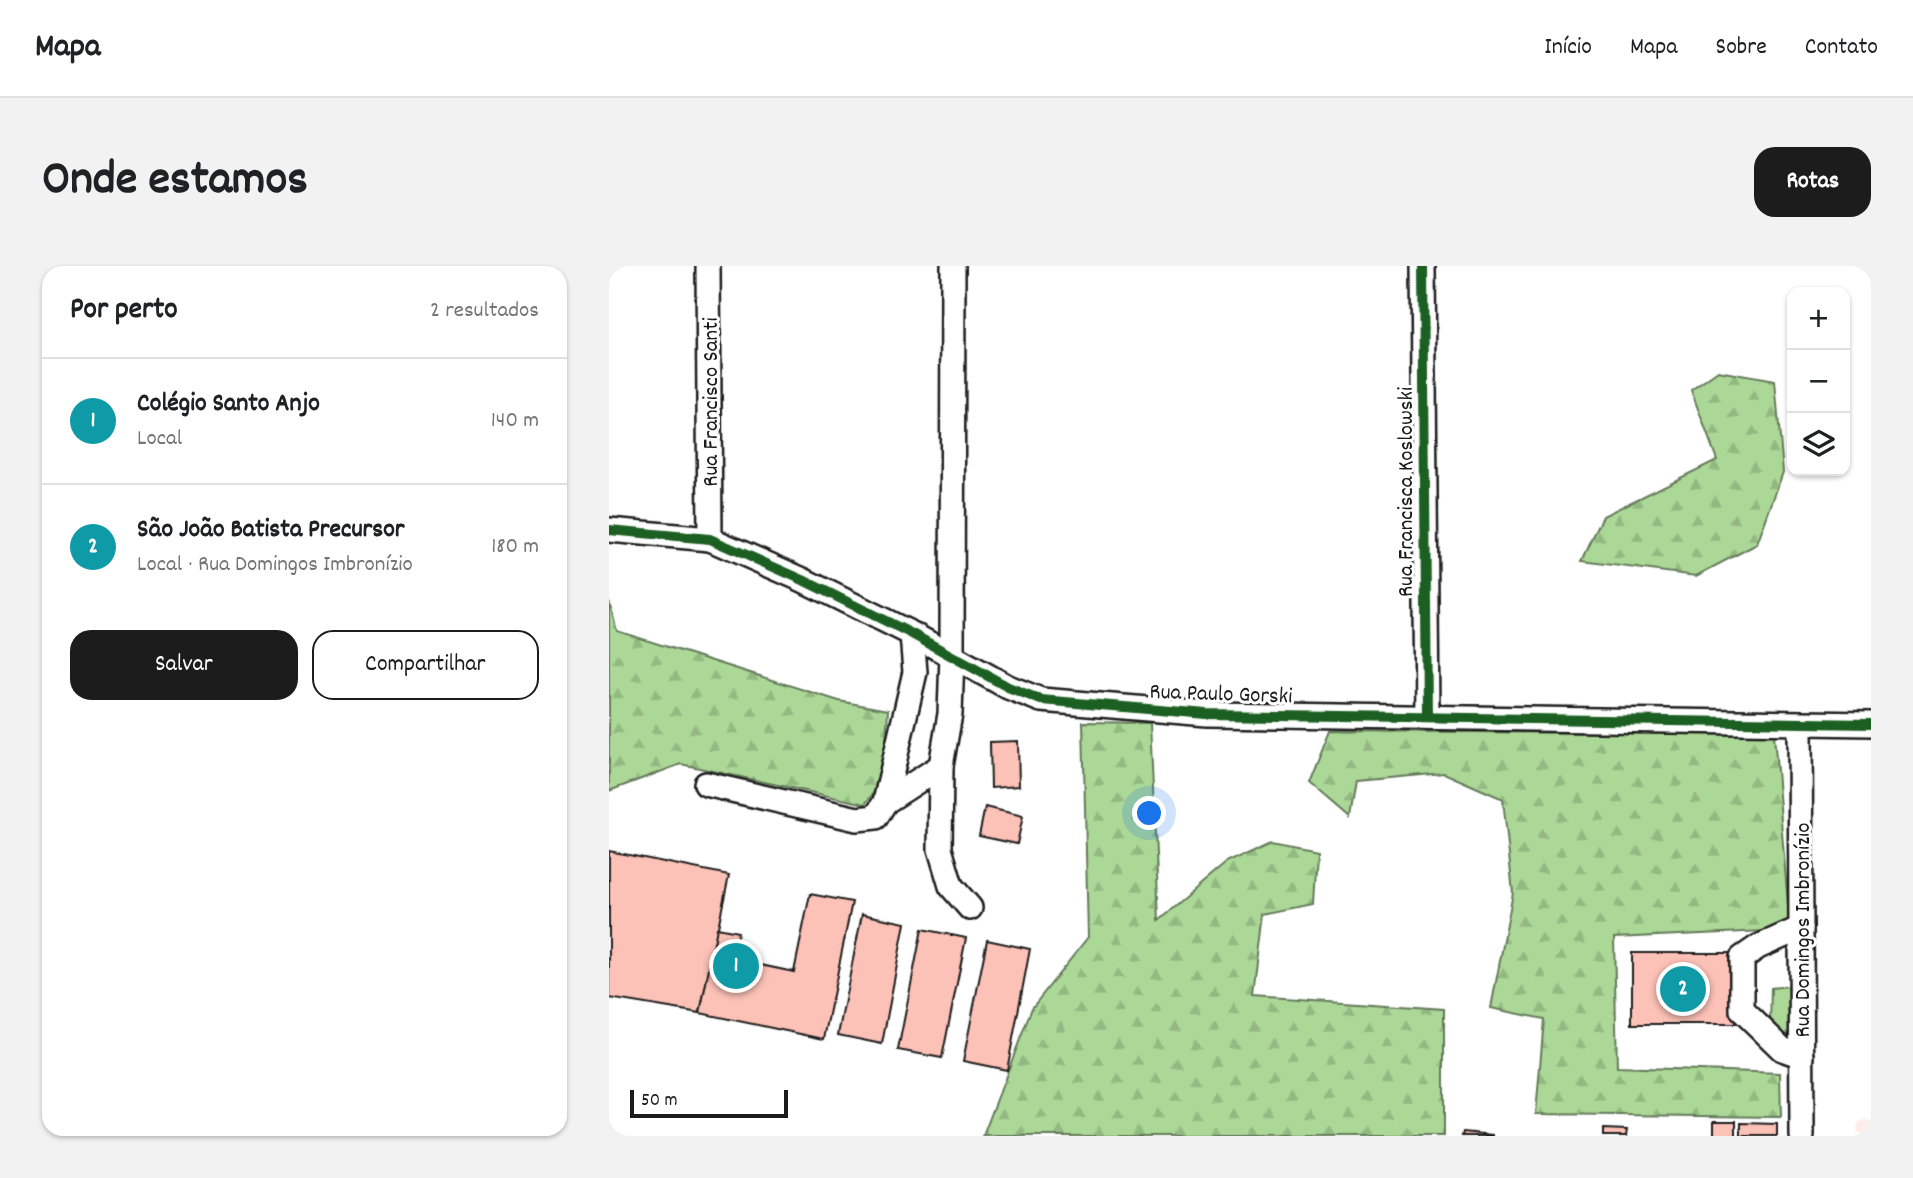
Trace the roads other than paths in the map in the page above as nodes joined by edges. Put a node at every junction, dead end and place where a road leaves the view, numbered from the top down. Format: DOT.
graph roads {
  1 [pos="708,266"];
  2 [pos="953,266"];
  3 [pos="1423,266"];
  4 [pos="609,530"];
  5 [pos="710,538"];
  6 [pos="912,634"];
  7 [pos="952,655"];
  8 [pos="1427,717"];
  9 [pos="1800,724"];
  10 [pos="1871,724"];
  11 [pos="941,766"];
  12 [pos="706,785"];
  13 [pos="885,802"];
  14 [pos="970,908"];
  15 [pos="1801,928"];
  16 [pos="1802,1056"];
  17 [pos="1802,1136"];
  1 -- 5 [label="street, Rua Francisco Santi"];
  2 -- 7 [label="street"];
  3 -- 8 [label="street, Rua Francisca Koslowski"];
  4 -- 5 [label="street, Rua Paulo Gorski"];
  5 -- 6 [label="street, Rua Paulo Gorski"];
  6 -- 7 [label="street, Rua Paulo Gorski"];
  6 -- 13 [label="street"];
  7 -- 8 [label="street, Rua Paulo Gorski"];
  7 -- 11 [label="street"];
  8 -- 9 [label="street, Rua Paulo Gorski"];
  9 -- 10 [label="street, Rua Paulo Gorski"];
  9 -- 15 [label="street, Rua Domingos Imbronízio"];
  11 -- 13 [label="street"];
  11 -- 14 [label="street"];
  12 -- 13 [label="street"];
  15 -- 16 [label="street, Rua Domingos Imbronízio"];
  15 -- 16 [label="street"];
  16 -- 17 [label="street, Rua Domingos Imbronízio"];
}
